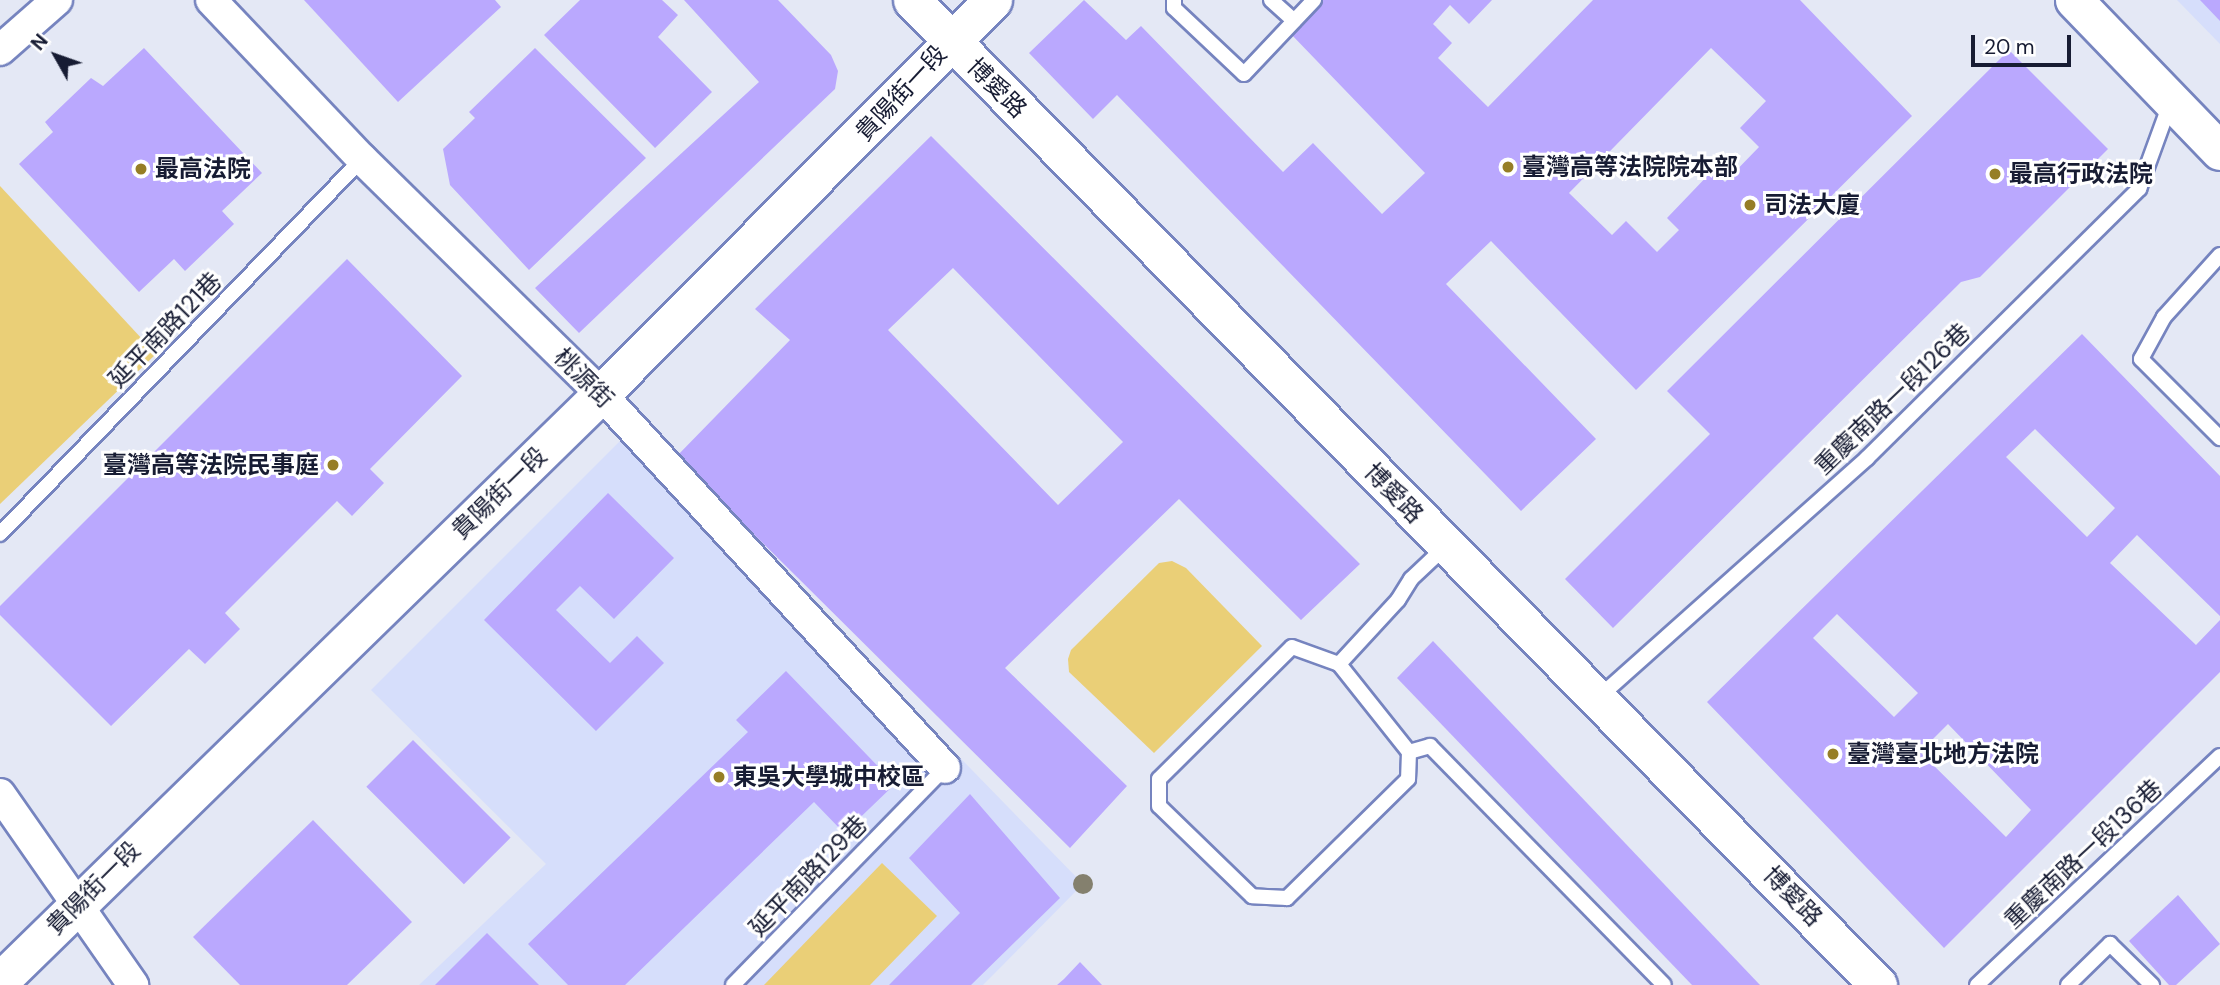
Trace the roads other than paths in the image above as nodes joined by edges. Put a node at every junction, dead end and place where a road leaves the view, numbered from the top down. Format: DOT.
graph roads {
  1 [pos="57,0"];
  2 [pos="211,0"];
  3 [pos="912,0"];
  4 [pos="993,0"];
  5 [pos="1174,0"];
  6 [pos="1271,0"];
  7 [pos="1314,0"];
  8 [pos="2074,0"];
  9 [pos="1294,21"];
  10 [pos="951,41"];
  11 [pos="0,50"];
  12 [pos="2171,100"];
  13 [pos="2220,151"];
  14 [pos="362,159"];
  15 [pos="2220,255"];
  16 [pos="601,394"];
  17 [pos="2220,438"];
  18 [pos="0,534"];
  19 [pos="1446,546"];
  20 [pos="1339,664"];
  21 [pos="1599,696"];
  22 [pos="1409,752"];
  23 [pos="2220,756"];
  24 [pos="945,768"];
  25 [pos="0,794"];
  26 [pos="75,905"];
  27 [pos="0,981"];
  28 [pos="132,985"];
  29 [pos="733,985"];
  30 [pos="1664,985"];
  31 [pos="1878,985"];
  32 [pos="1977,985"];
  33 [pos="2068,985"];
  34 [pos="2152,985"];
  1 -- 11 [label="street"];
  2 -- 14 [label="street, 桃源街"];
  3 -- 10 [label="street, 博愛路"];
  4 -- 10 [label="street, 貴陽街一段"];
  5 -- 9 [label="lane"];
  6 -- 9 [label="lane"];
  7 -- 9 [label="lane"];
  8 -- 12 [label="street"];
  10 -- 16 [label="street, 貴陽街一段"];
  10 -- 19 [label="street, 博愛路"];
  12 -- 13 [label="street"];
  12 -- 21 [label="lane, 重慶南路一段126巷"];
  14 -- 16 [label="street, 桃源街"];
  14 -- 18 [label="lane, 延平南路121巷"];
  15 -- 17 [label="lane"];
  16 -- 24 [label="street, 桃源街"];
  16 -- 26 [label="street, 貴陽街一段"];
  19 -- 20 [label="lane"];
  19 -- 21 [label="street, 博愛路"];
  20 -- 22 [label="lane"];
  20 -- 22 [label="lane"];
  21 -- 31 [label="street, 博愛路"];
  22 -- 30 [label="lane"];
  23 -- 32 [label="lane, 重慶南路一段136巷"];
  24 -- 29 [label="lane, 延平南路129巷"];
  25 -- 26 [label="street"];
  26 -- 27 [label="street, 貴陽街一段"];
  26 -- 28 [label="street"];
  33 -- 34 [label="lane"];
}
